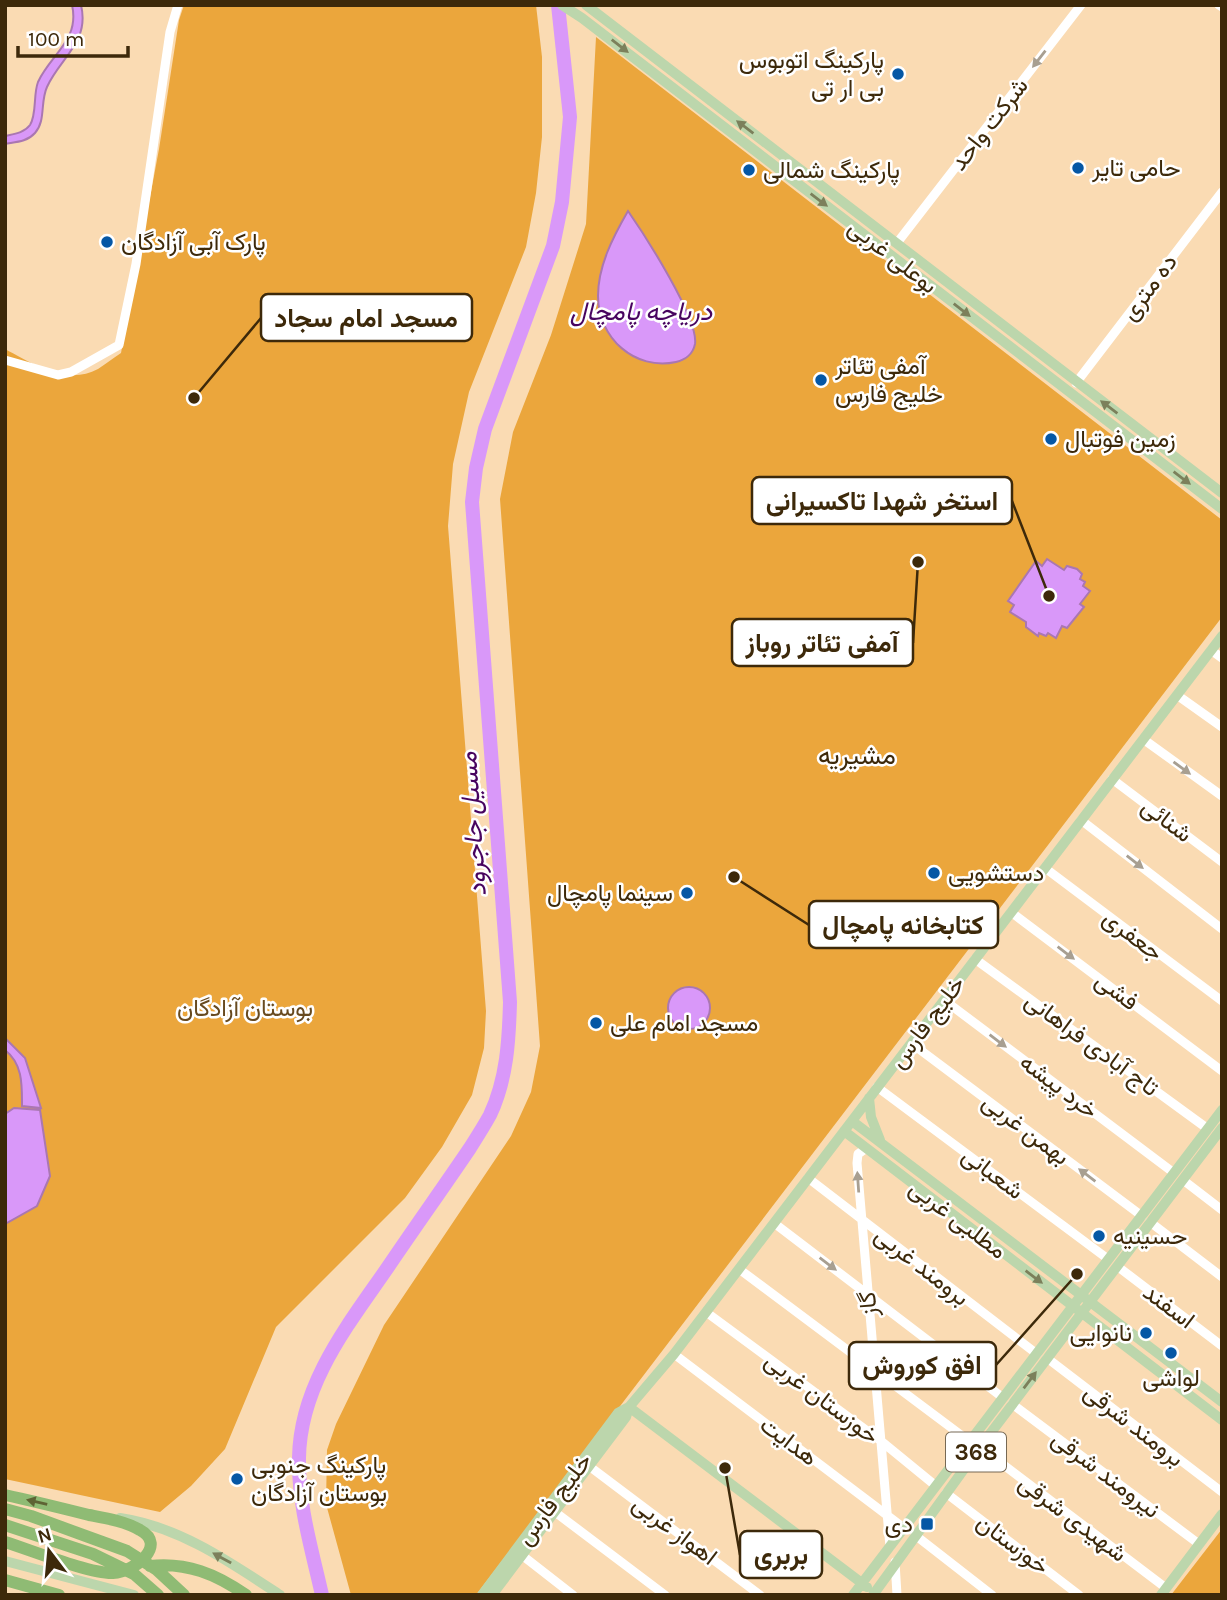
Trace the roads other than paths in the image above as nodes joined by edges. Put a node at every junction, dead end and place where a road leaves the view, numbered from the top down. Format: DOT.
graph roads {
  1 [pos="178,5"];
  2 [pos="586,5"];
  3 [pos="1081,5"];
  4 [pos="563,6"];
  5 [pos="1222,191"];
  6 [pos="897,243"];
  7 [pos="5,360"];
  8 [pos="1076,383"];
  9 [pos="1222,493"];
  10 [pos="1222,509"];
  11 [pos="1222,636"];
  12 [pos="1211,650"];
  13 [pos="1222,658"];
  14 [pos="1177,695"];
  15 [pos="1222,727"];
  16 [pos="1143,739"];
  17 [pos="1112,779"];
  18 [pos="1222,796"];
  19 [pos="1081,820"];
  20 [pos="1222,862"];
  21 [pos="1045,868"];
  22 [pos="1011,912"];
  23 [pos="1222,929"];
  24 [pos="975,959"];
  25 [pos="944,1000"];
  26 [pos="1222,1001"];
  27 [pos="911,1043"];
  28 [pos="1222,1071"];
  29 [pos="877,1087"];
  30 [pos="869,1098"];
  31 [pos="1222,1110"];
  32 [pos="852,1121"];
  33 [pos="844,1131"];
  34 [pos="1217,1133"];
  35 [pos="881,1143"];
  36 [pos="865,1149"];
  37 [pos="1178,1176"];
  38 [pos="808,1178"];
  39 [pos="1222,1210"];
  40 [pos="861,1218"];
  41 [pos="1146,1219"];
  42 [pos="774,1223"];
  43 [pos="1113,1263"];
  44 [pos="739,1269"];
  45 [pos="1222,1277"];
  46 [pos="867,1294"];
  47 [pos="1085,1298"];
  48 [pos="1077,1310"];
  49 [pos="706,1312"];
  50 [pos="1222,1346"];
  51 [pos="674,1354"];
  52 [pos="1042,1356"];
  53 [pos="874,1369"];
  54 [pos="1007,1401"];
  55 [pos="1222,1402"];
  56 [pos="629,1407"];
  57 [pos="1222,1420"];
  58 [pos="881,1441"];
  59 [pos="975,1444"];
  60 [pos="589,1466"];
  61 [pos="936,1486"];
  62 [pos="1222,1492"];
  63 [pos="946,1493"];
  64 [pos="5,1495"];
  65 [pos="5,1509"];
  66 [pos="67,1510"];
  67 [pos="555,1511"];
  68 [pos="1222,1514"];
  69 [pos="887,1516"];
  70 [pos="5,1525"];
  71 [pos="904,1528"];
  72 [pos="915,1535"];
  73 [pos="5,1542"];
  74 [pos="1199,1544"];
  75 [pos="890,1547"];
  76 [pos="523,1556"];
  77 [pos="5,1561"];
  78 [pos="895,1562"];
  79 [pos="132,1569"];
  80 [pos="5,1580"];
  81 [pos="857,1591"];
  82 [pos="1163,1591"];
  83 [pos="875,1594"];
  84 [pos="59,1595"];
  85 [pos="134,1595"];
  86 [pos="158,1595"];
  87 [pos="184,1595"];
  88 [pos="246,1595"];
  89 [pos="280,1595"];
  90 [pos="482,1595"];
  91 [pos="492,1595"];
  92 [pos="573,1595"];
  93 [pos="665,1595"];
  94 [pos="760,1595"];
  95 [pos="897,1595"];
  96 [pos="992,1595"];
  97 [pos="1079,1595"];
  1 -- 7 [label="street"];
  6 -- 2 [label="main road, بوعلی غربی, one-way"];
  3 -- 6 [label="street, شرکت واحد, one-way"];
  4 -- 10 [label="main road, بوعلی غربی, one-way"];
  5 -- 8 [label="street, ده متری"];
  6 -- 8 [label="main road, بوعلی غربی"];
  9 -- 8 [label="main road, بوعلی غربی, one-way"];
  11 -- 12 [label="main road, خلیج فارس"];
  12 -- 13 [label="street"];
  12 -- 14 [label="main road, خلیج فارس"];
  14 -- 15 [label="street"];
  14 -- 16 [label="main road, خلیج فارس"];
  16 -- 17 [label="main road, خلیج فارس"];
  16 -- 18 [label="street, one-way"];
  17 -- 19 [label="main road, خلیج فارس"];
  17 -- 20 [label="street, شنائی"];
  19 -- 21 [label="main road, خلیج فارس"];
  19 -- 23 [label="street, one-way"];
  21 -- 22 [label="main road, خلیج فارس"];
  21 -- 26 [label="street, جعفری"];
  22 -- 24 [label="main road, خلیج فارس"];
  22 -- 28 [label="street, فشی, one-way"];
  24 -- 25 [label="main road, خلیج فارس"];
  24 -- 34 [label="street, تاج آبادی فراهانی"];
  25 -- 27 [label="main road, خلیج فارس"];
  25 -- 37 [label="street, خرد پیشه, one-way"];
  27 -- 29 [label="main road, خلیج فارس"];
  41 -- 27 [label="street, بهمن غربی, one-way"];
  29 -- 30 [label="main road, خلیج فارس"];
  29 -- 43 [label="street, شعبانی"];
  30 -- 32 [label="main road, خلیج فارس"];
  30 -- 35 [label="main road"];
  31 -- 34 [label="main road"];
  32 -- 33 [label="main road, خلیج فارس"];
  32 -- 35 [label="main road, مطلبی غربی"];
  33 -- 36 [label="main road, مطلبی غربی"];
  33 -- 38 [label="main road, خلیج فارس"];
  34 -- 37 [label="main road"];
  35 -- 47 [label="main road, مطلبی غربی"];
  40 -- 36 [label="street, گاز, one-way"];
  36 -- 48 [label="main road, مطلبی غربی, one-way"];
  37 -- 39 [label="street, خرد پیشه"];
  37 -- 41 [label="main road"];
  38 -- 40 [label="street, برومند غربی"];
  38 -- 42 [label="main road, خلیج فارس"];
  40 -- 46 [label="street, گاز"];
  40 -- 52 [label="street, برومند غربی"];
  41 -- 43 [label="main road"];
  41 -- 45 [label="street, بهمن غربی"];
  42 -- 44 [label="main road, خلیج فارس"];
  42 -- 46 [label="street, نیرومند شرقی, one-way"];
  43 -- 47 [label="main road"];
  43 -- 50 [label="street, اسفند"];
  44 -- 49 [label="main road, خلیج فارس"];
  44 -- 53 [label="street, شهیدی شرقی"];
  46 -- 53 [label="street, گاز"];
  46 -- 54 [label="street, نیرومند شرقی"];
  47 -- 48 [label="main road"];
  47 -- 55 [label="main road, مطلبی غربی"];
  48 -- 52 [label="main road, 368"];
  48 -- 57 [label="main road, مطلبی غربی"];
  49 -- 51 [label="main road, خلیج فارس"];
  49 -- 58 [label="street, خوزستان غربی"];
  51 -- 56 [label="main road, خلیج فارس"];
  51 -- 69 [label="street, هدایت"];
  52 -- 54 [label="main road, 368"];
  52 -- 62 [label="street, برومند شرقی"];
  53 -- 58 [label="street, گاز"];
  53 -- 59 [label="street, شهیدی شرقی"];
  54 -- 59 [label="main road, 368"];
  54 -- 74 [label="street, نیرومند شرقی"];
  56 -- 60 [label="main road, خلیج فارس"];
  56 -- 81 [label="main road"];
  56 -- 90 [label="main road, خلیج فارس"];
  58 -- 61 [label="street, خوزستان غربی"];
  58 -- 69 [label="street, گاز"];
  59 -- 61 [label="main road, 368"];
  59 -- 63 [label="main road, 368"];
  59 -- 82 [label="street, شهیدی شرقی"];
  60 -- 67 [label="main road, خلیج فارس"];
  60 -- 94 [label="street, اهواز غربی"];
  61 -- 71 [label="main road, 368"];
  63 -- 72 [label="main road, 368"];
  63 -- 97 [label="street, خوزستان"];
  66 -- 64 [label="highway, one-way"];
  65 -- 87 [label="highway"];
  66 -- 79 [label="highway"];
  89 -- 66 [label="main road, one-way"];
  67 -- 76 [label="main road, خلیج فارس"];
  67 -- 93 [label="street"];
  68 -- 74 [label="main road"];
  69 -- 71 [label="street, هدایت"];
  69 -- 75 [label="street, گاز"];
  70 -- 86 [label="highway"];
  71 -- 75 [label="main road, 368"];
  72 -- 78 [label="main road, 368"];
  72 -- 96 [label="street"];
  73 -- 79 [label="highway"];
  74 -- 82 [label="main road"];
  75 -- 81 [label="main road, 368"];
  76 -- 91 [label="main road, خلیج فارس"];
  76 -- 92 [label="street"];
  77 -- 85 [label="main road"];
  78 -- 83 [label="main road, 368"];
  78 -- 95 [label="street"];
  79 -- 88 [label="highway"];
  80 -- 84 [label="highway"];
  81 -- 83 [label="main road"];
}
